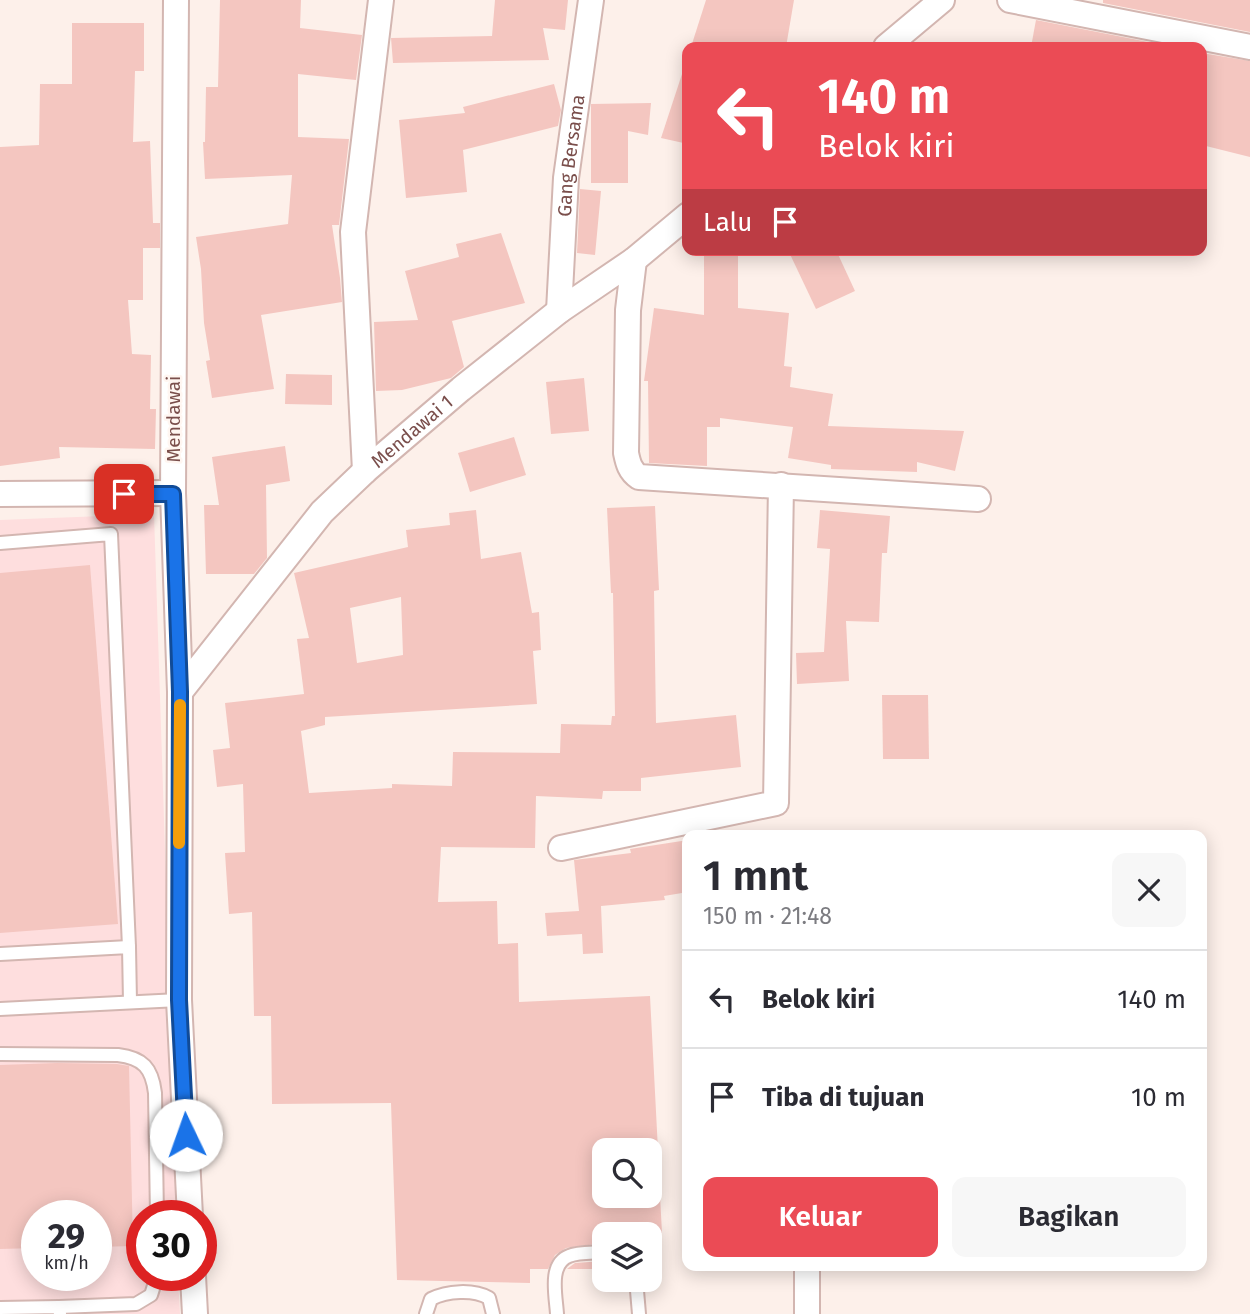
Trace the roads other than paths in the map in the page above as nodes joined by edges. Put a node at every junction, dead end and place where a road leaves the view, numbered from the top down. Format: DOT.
graph roads {
  1 [pos="176,0"];
  2 [pos="381,0"];
  3 [pos="591,0"];
  4 [pos="942,0"];
  5 [pos="1010,0"];
  6 [pos="892,42"];
  7 [pos="1250,47"];
  8 [pos="682,220"];
  9 [pos="634,260"];
  10 [pos="559,311"];
  11 [pos="365,471"];
  12 [pos="781,485"];
  13 [pos="0,494"];
  14 [pos="173,494"];
  15 [pos="978,499"];
  16 [pos="0,543"];
  17 [pos="180,692"];
  18 [pos="561,848"];
  19 [pos="129,947"];
  20 [pos="0,954"];
  21 [pos="179,1000"];
  22 [pos="130,1003"];
  23 [pos="0,1009"];
  24 [pos="0,1054"];
  25 [pos="157,1200"];
  26 [pos="189,1200"];
  27 [pos="592,1253"];
  28 [pos="807,1271"];
  29 [pos="152,1291"];
  30 [pos="193,1291"];
  31 [pos="637,1292"];
  32 [pos="0,1308"];
  33 [pos="60,1311"];
  34 [pos="195,1314"];
  35 [pos="426,1314"];
  36 [pos="492,1314"];
  37 [pos="557,1314"];
  38 [pos="639,1314"];
  39 [pos="807,1314"];
  1 -- 14 [label="street, Mendawai"];
  2 -- 11 [label="street"];
  3 -- 10 [label="street, Gang Bersama"];
  4 -- 6 [label="street"];
  5 -- 7 [label="street"];
  8 -- 9 [label="street, Mendawai 1"];
  9 -- 10 [label="street, Mendawai 1"];
  9 -- 12 [label="street"];
  10 -- 11 [label="street, Mendawai 1"];
  11 -- 17 [label="street, Mendawai 1"];
  12 -- 15 [label="street"];
  12 -- 18 [label="street"];
  13 -- 14 [label="street"];
  14 -- 17 [label="street, Mendawai"];
  16 -- 19 [label="lane"];
  17 -- 21 [label="street, Mendawai"];
  19 -- 20 [label="lane"];
  19 -- 22 [label="lane"];
  21 -- 22 [label="lane"];
  21 -- 26 [label="street, Mendawai"];
  22 -- 23 [label="lane"];
  24 -- 25 [label="lane"];
  27 -- 37 [label="lane"];
  28 -- 39 [label="street"];
  29 -- 33 [label="lane"];
  30 -- 34 [label="street"];
  31 -- 38 [label="lane"];
  32 -- 33 [label="lane"];
  35 -- 36 [label="lane"];
}
